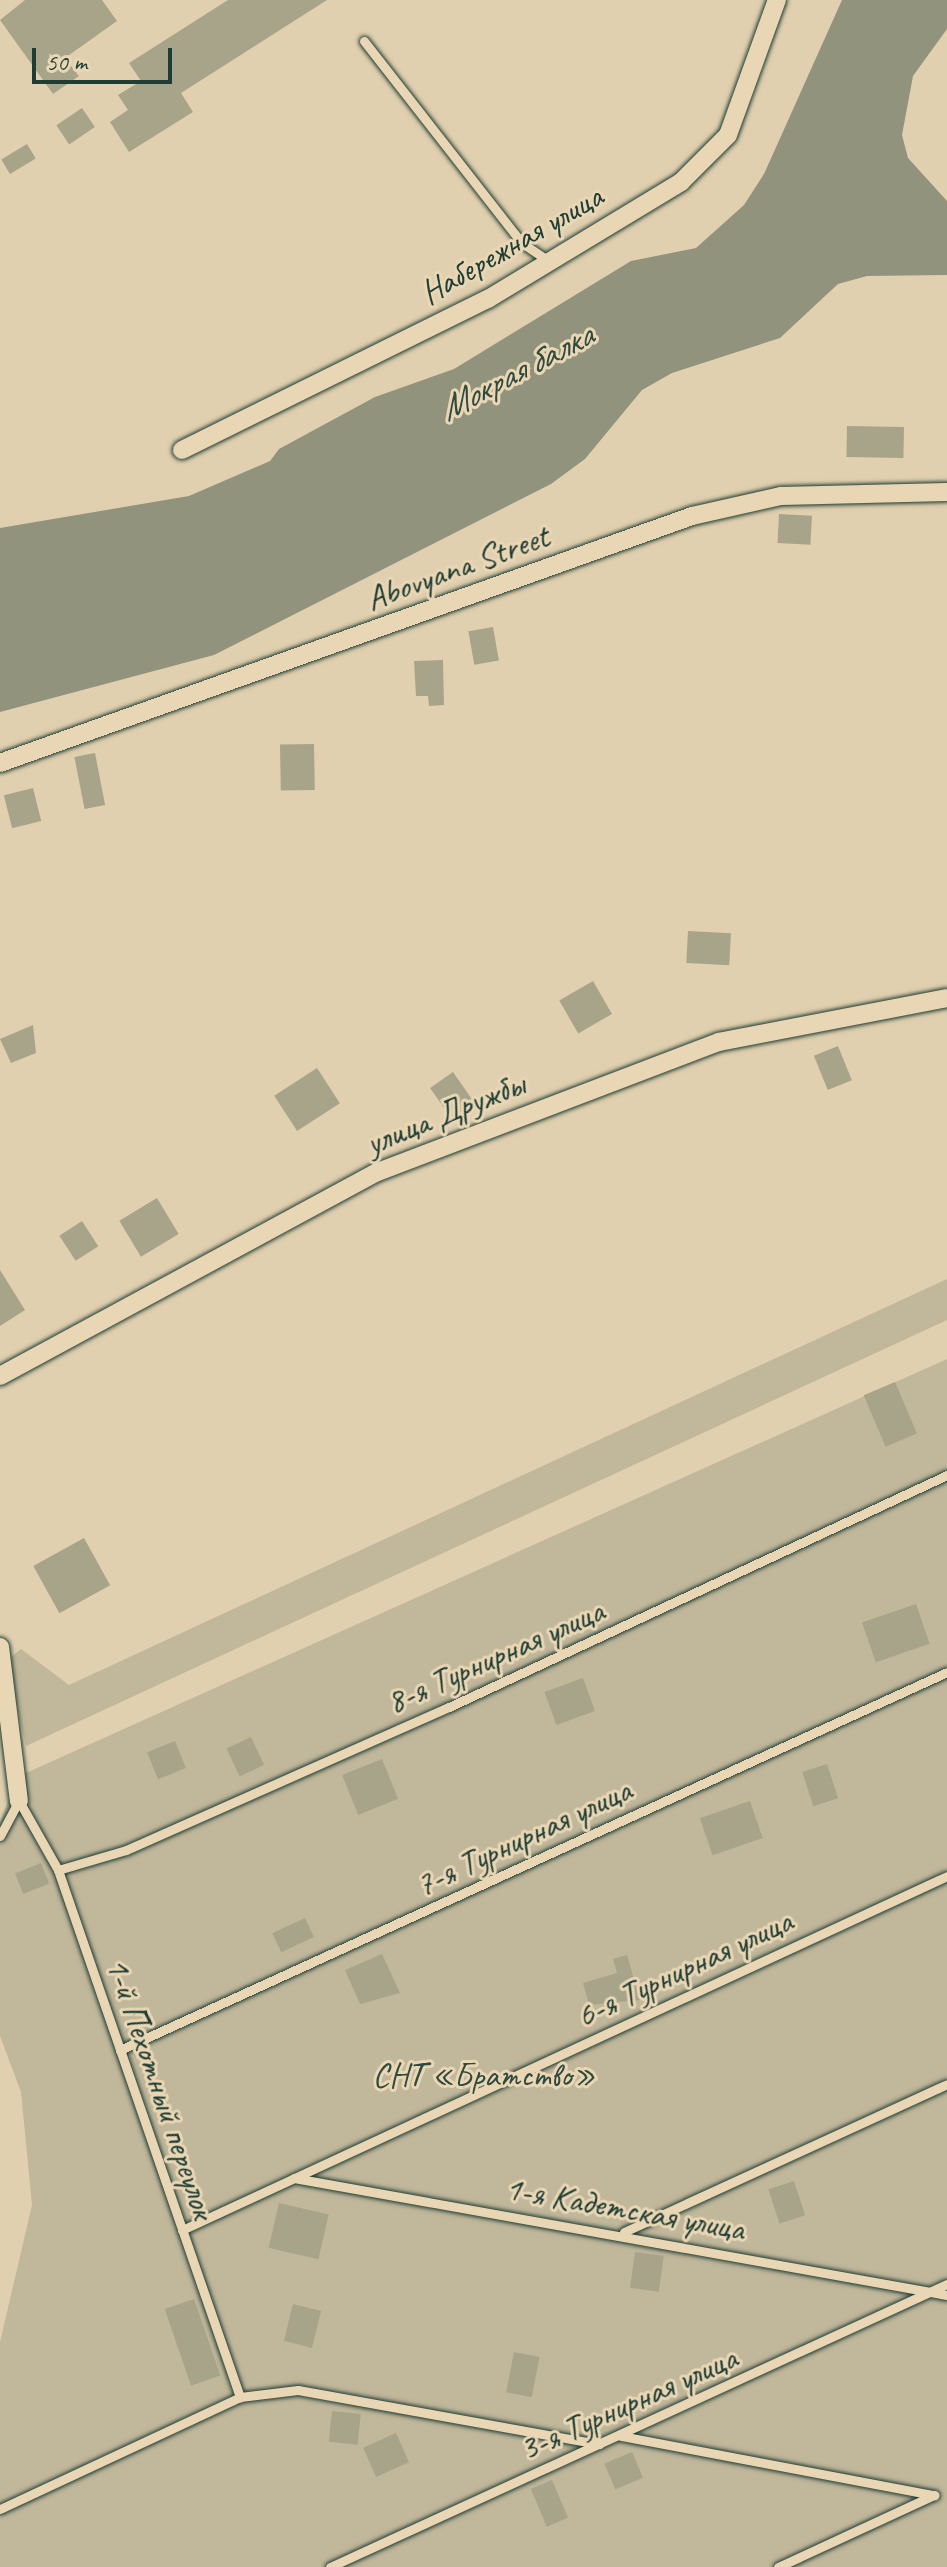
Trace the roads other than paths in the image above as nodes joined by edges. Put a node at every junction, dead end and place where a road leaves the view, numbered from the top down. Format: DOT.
graph roads {
  1 [pos="777,0"];
  2 [pos="364,41"];
  3 [pos="550,262"];
  4 [pos="182,450"];
  5 [pos="947,492"];
  6 [pos="0,763"];
  7 [pos="947,998"];
  8 [pos="0,1376"];
  9 [pos="947,1475"];
  10 [pos="0,1647"];
  11 [pos="947,1672"];
  12 [pos="19,1801"];
  13 [pos="0,1836"];
  14 [pos="58,1870"];
  15 [pos="947,1876"];
  16 [pos="120,2050"];
  17 [pos="947,2084"];
  18 [pos="294,2178"];
  19 [pos="182,2230"];
  20 [pos="624,2232"];
  21 [pos="947,2284"];
  22 [pos="933,2290"];
  23 [pos="947,2295"];
  24 [pos="240,2397"];
  25 [pos="621,2436"];
  26 [pos="599,2444"];
  27 [pos="0,2509"];
  28 [pos="330,2567"];
  29 [pos="778,2567"];
  1 -- 3 [label="street, Набережная улица"];
  2 -- 3 [label="lane"];
  3 -- 4 [label="street, Набережная улица"];
  5 -- 6 [label="street, Abovyana Street"];
  7 -- 8 [label="street, улица Дружбы"];
  9 -- 14 [label="lane, 8-я Турнирная улица"];
  10 -- 12 [label="street"];
  11 -- 16 [label="lane, 7-я Турнирная улица"];
  12 -- 13 [label="lane"];
  12 -- 14 [label="lane, 1-й Пехотный переулок"];
  14 -- 16 [label="lane, 1-й Пехотный переулок"];
  15 -- 18 [label="lane, 6-я Турнирная улица"];
  16 -- 19 [label="lane, 1-й Пехотный переулок"];
  17 -- 20 [label="lane"];
  18 -- 19 [label="lane, 6-я Турнирная улица"];
  18 -- 20 [label="lane, 1-я Кадетская улица"];
  19 -- 24 [label="lane, 1-й Пехотный переулок"];
  20 -- 22 [label="lane, 1-я Кадетская улица"];
  21 -- 22 [label="lane, 3-я Турнирная улица"];
  22 -- 23 [label="lane, 1-я Кадетская улица"];
  22 -- 25 [label="lane, 3-я Турнирная улица"];
  24 -- 26 [label="lane"];
  24 -- 27 [label="lane"];
  25 -- 26 [label="lane, 3-я Турнирная улица"];
  25 -- 29 [label="lane"];
  26 -- 28 [label="lane, 3-я Турнирная улица"];
}
